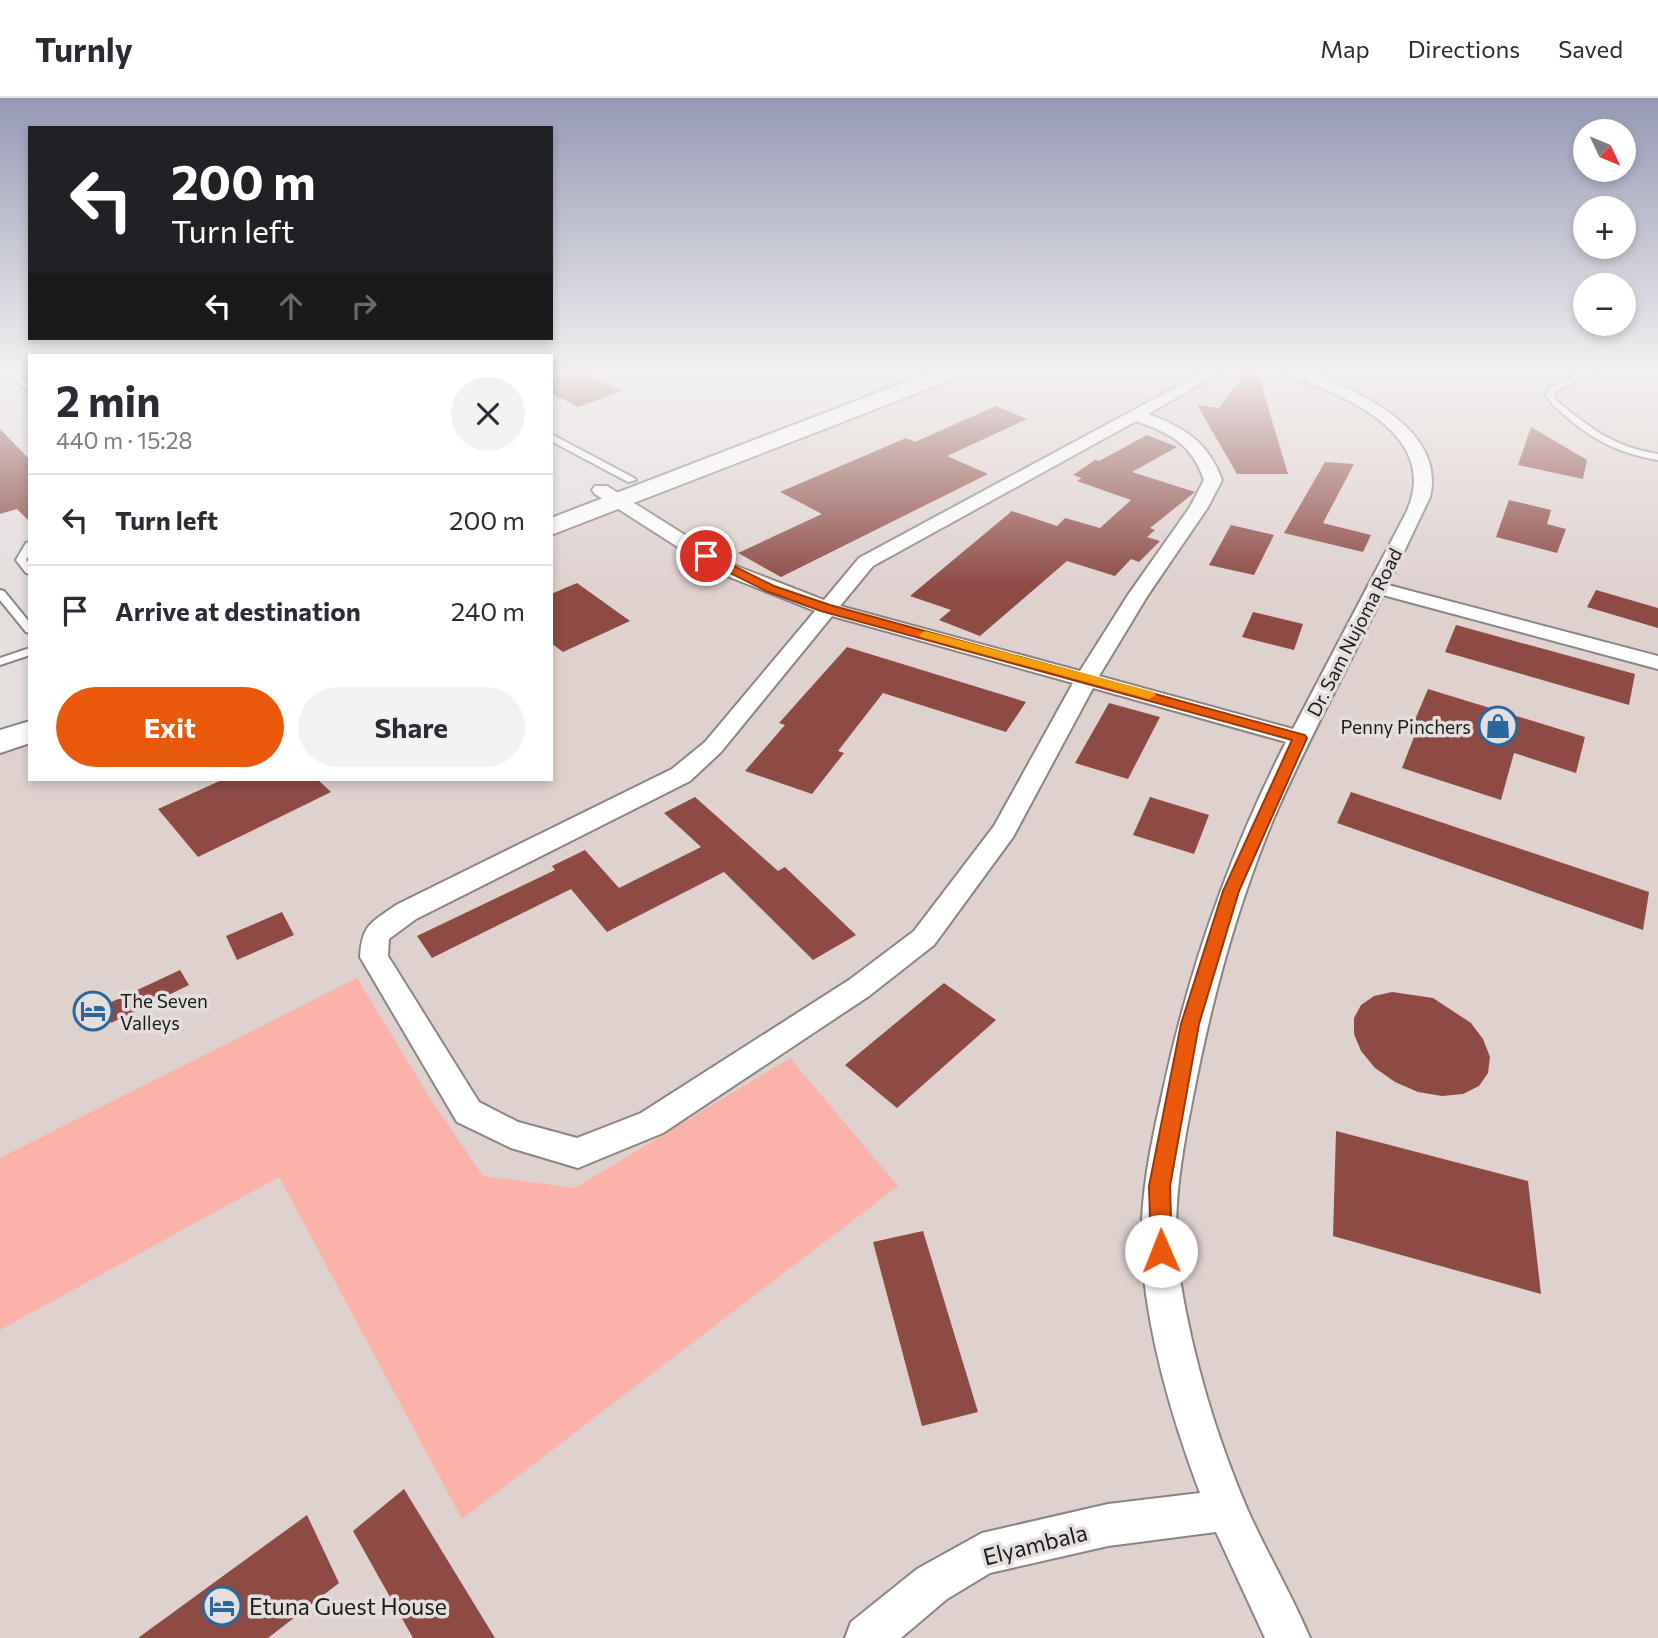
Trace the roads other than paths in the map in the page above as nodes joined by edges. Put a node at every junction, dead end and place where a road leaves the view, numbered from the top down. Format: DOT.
graph roads {
  1 [pos="558,443"];
  2 [pos="736,443"];
  3 [pos="752,443"];
  4 [pos="1084,443"];
  5 [pos="1196,443"];
  6 [pos="1410,443"];
  7 [pos="1605,443"];
  8 [pos="1658,457"];
  9 [pos="617,491"];
  10 [pos="553,509"];
  11 [pos="553,526"];
  12 [pos="28,548"];
  13 [pos="28,569"];
  14 [pos="1378,588"];
  15 [pos="0,593"];
  16 [pos="825,608"];
  17 [pos="28,628"];
  18 [pos="28,652"];
  19 [pos="0,662"];
  20 [pos="1658,663"];
  21 [pos="1087,678"];
  22 [pos="28,710"];
  23 [pos="0,721"];
  24 [pos="28,732"];
  25 [pos="1300,738"];
  26 [pos="0,742"];
  27 [pos="1227,1510"];
  28 [pos="867,1638"];
  29 [pos="1288,1638"];
  1 -- 9 [label="lane"];
  2 -- 9 [label="main road"];
  3 -- 9 [label="main road"];
  4 -- 16 [label="street"];
  5 -- 21 [label="street"];
  6 -- 14 [label="street, Dr. Sam Nujoma Road"];
  7 -- 8 [label="lane"];
  9 -- 10 [label="main road"];
  9 -- 11 [label="main road"];
  9 -- 16 [label="street"];
  12 -- 13 [label="lane"];
  14 -- 20 [label="street"];
  14 -- 25 [label="street, Dr. Sam Nujoma Road"];
  15 -- 17 [label="lane"];
  16 -- 21 [label="street"];
  16 -- 21 [label="street"];
  18 -- 19 [label="lane"];
  21 -- 25 [label="street"];
  22 -- 23 [label="main road"];
  24 -- 26 [label="main road"];
  25 -- 27 [label="street, Dr. Sam Nujoma Road"];
  27 -- 28 [label="street, Elyambala"];
  27 -- 29 [label="street, Dr. Sam Nujoma Road"];
}
